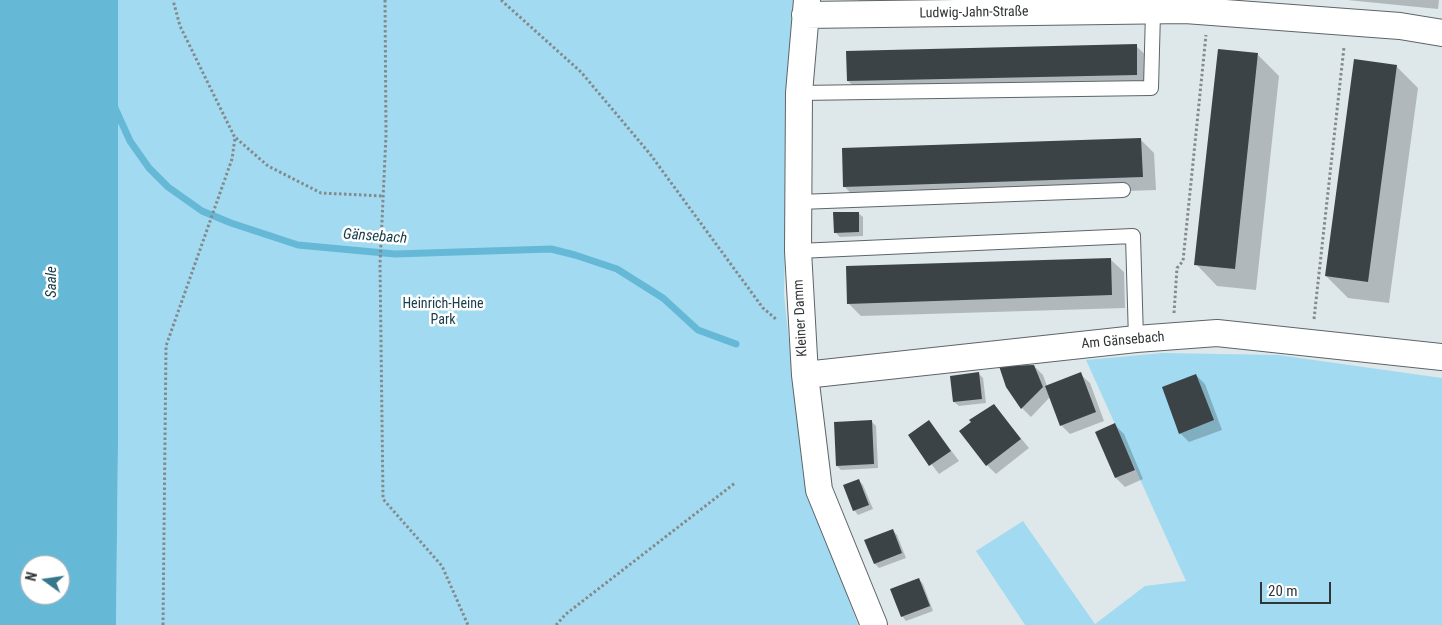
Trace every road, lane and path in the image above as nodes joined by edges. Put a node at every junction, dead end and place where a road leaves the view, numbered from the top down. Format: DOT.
graph roads {
  1 [pos="173,0"];
  2 [pos="385,0"];
  3 [pos="501,0"];
  4 [pos="806,7"];
  5 [pos="1193,8"];
  6 [pos="1153,12"];
  7 [pos="1347,22"];
  8 [pos="1442,33"];
  9 [pos="799,92"];
  10 [pos="235,138"];
  11 [pos="1123,190"];
  12 [pos="383,196"];
  13 [pos="799,202"];
  14 [pos="798,251"];
  15 [pos="1173,336"];
  16 [pos="801,339"];
  17 [pos="1136,339"];
  18 [pos="1312,342"];
  19 [pos="1442,357"];
  20 [pos="805,375"];
  21 [pos="735,483"];
  22 [pos="162,625"];
  23 [pos="468,625"];
  24 [pos="556,625"];
  25 [pos="874,625"];
  1 -- 10 [label="path"];
  2 -- 12 [label="path"];
  3 -- 16 [label="path"];
  4 -- 6 [label="street, Ludwig-Jahn-Straße"];
  4 -- 9 [label="street, Kleiner Damm"];
  5 -- 6 [label="street, Ludwig-Jahn-Straße"];
  5 -- 7 [label="street, Ludwig-Jahn-Straße"];
  5 -- 15 [label="path"];
  6 -- 9 [label="lane"];
  7 -- 8 [label="street, Ludwig-Jahn-Straße"];
  7 -- 18 [label="path"];
  9 -- 13 [label="street, Kleiner Damm"];
  10 -- 12 [label="path"];
  10 -- 22 [label="path"];
  11 -- 13 [label="lane"];
  12 -- 23 [label="path"];
  13 -- 14 [label="street, Kleiner Damm"];
  14 -- 16 [label="street, Kleiner Damm"];
  14 -- 17 [label="lane"];
  15 -- 17 [label="street, Am Gänsebach"];
  15 -- 18 [label="street, Am Gänsebach"];
  16 -- 20 [label="street, Kleiner Damm"];
  17 -- 20 [label="street, Am Gänsebach"];
  18 -- 19 [label="street, Am Gänsebach"];
  20 -- 25 [label="street, Kleiner Damm"];
  21 -- 24 [label="path"];
}
